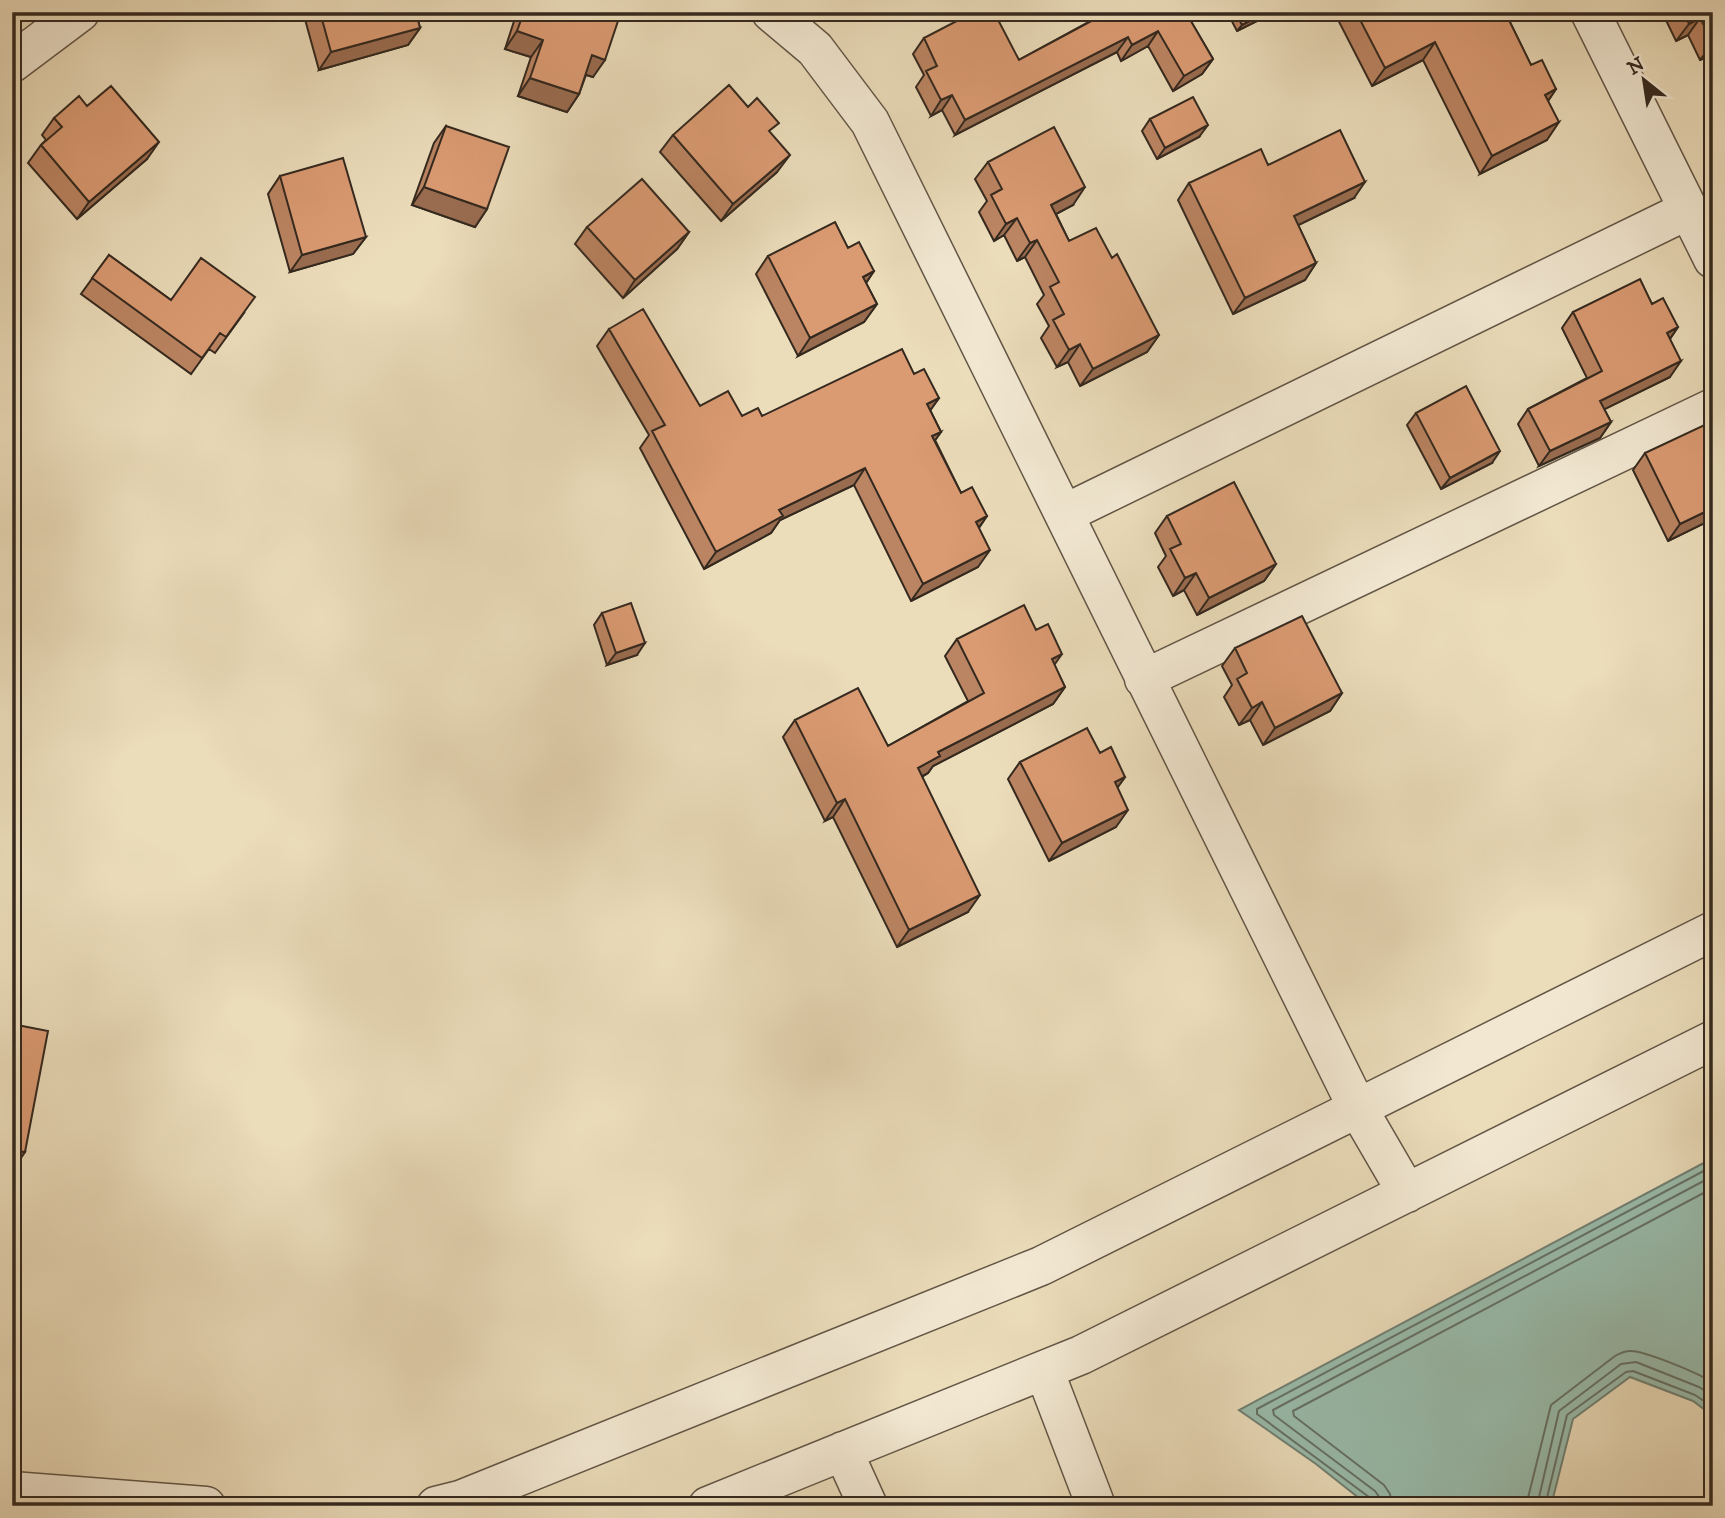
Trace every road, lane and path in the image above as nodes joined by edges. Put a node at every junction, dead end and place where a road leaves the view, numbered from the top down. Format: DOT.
graph roads {
  1 [pos="80,12"];
  2 [pos="771,12"];
  3 [pos="1590,12"];
  4 [pos="12,63"];
  5 [pos="1688,210"];
  6 [pos="1713,259"];
  7 [pos="1713,408"];
  8 [pos="1064,514"];
  9 [pos="1144,678"];
  10 [pos="1713,931"];
  11 [pos="1713,1040"];
  12 [pos="1357,1107"];
  13 [pos="1407,1193"];
  14 [pos="1044,1370"];
  15 [pos="843,1451"];
  16 [pos="12,1491"];
  17 [pos="206,1506"];
  18 [pos="436,1506"];
  19 [pos="708,1506"];
  20 [pos="867,1506"];
  21 [pos="1096,1506"];
  1 -- 4 [label="street"];
  2 -- 8 [label="street"];
  3 -- 5 [label="street"];
  5 -- 6 [label="street"];
  5 -- 8 [label="street"];
  7 -- 9 [label="street"];
  8 -- 9 [label="street"];
  9 -- 12 [label="street"];
  10 -- 12 [label="street"];
  11 -- 13 [label="street"];
  12 -- 13 [label="street"];
  12 -- 18 [label="street"];
  13 -- 14 [label="street"];
  14 -- 15 [label="street"];
  14 -- 21 [label="street"];
  15 -- 19 [label="street"];
  15 -- 20 [label="street"];
  16 -- 17 [label="street"];
}
